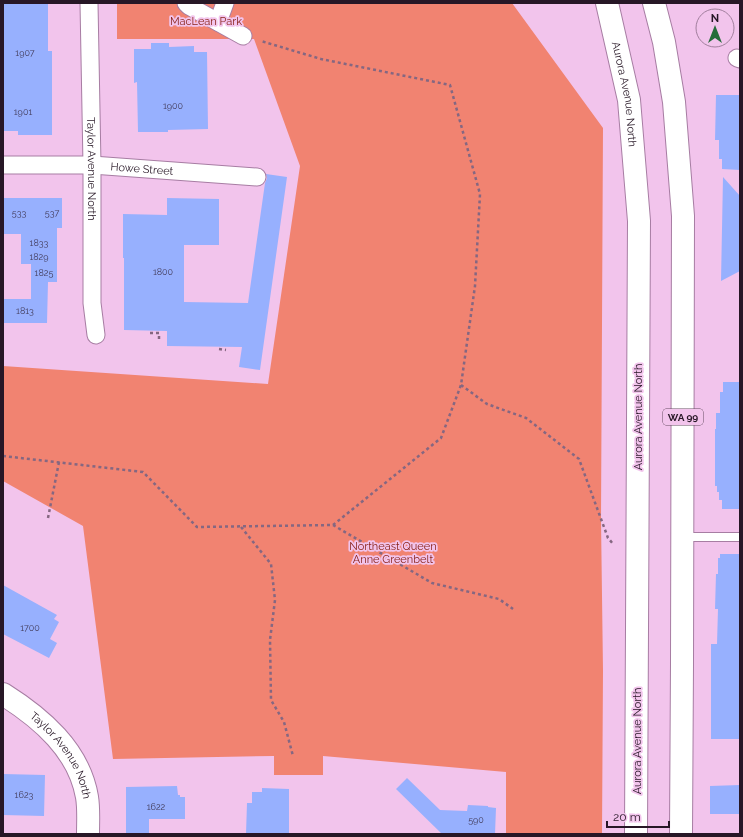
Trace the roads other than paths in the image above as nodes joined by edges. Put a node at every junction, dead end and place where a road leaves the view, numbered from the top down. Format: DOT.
graph roads {
  1 [pos="89,3"];
  2 [pos="186,3"];
  3 [pos="225,3"];
  4 [pos="607,3"];
  5 [pos="654,3"];
  6 [pos="218,22"];
  7 [pos="243,36"];
  8 [pos="3,165"];
  9 [pos="92,165"];
  10 [pos="257,177"];
  11 [pos="96,335"];
  12 [pos="682,537"];
  13 [pos="740,537"];
  14 [pos="3,694"];
  15 [pos="88,834"];
  16 [pos="636,834"];
  17 [pos="681,834"];
  1 -- 9 [label="street, Taylor Avenue North"];
  2 -- 6 [label="street"];
  3 -- 6 [label="street"];
  4 -- 16 [label="main road, Aurora Avenue North"];
  5 -- 12 [label="main road, WA 99"];
  6 -- 7 [label="street"];
  8 -- 9 [label="street, Howe Street"];
  9 -- 10 [label="street, Howe Street"];
  9 -- 11 [label="street, Taylor Avenue North"];
  12 -- 13 [label="lane"];
  12 -- 17 [label="main road, WA 99"];
  14 -- 15 [label="main road, Taylor Avenue North"];
}
